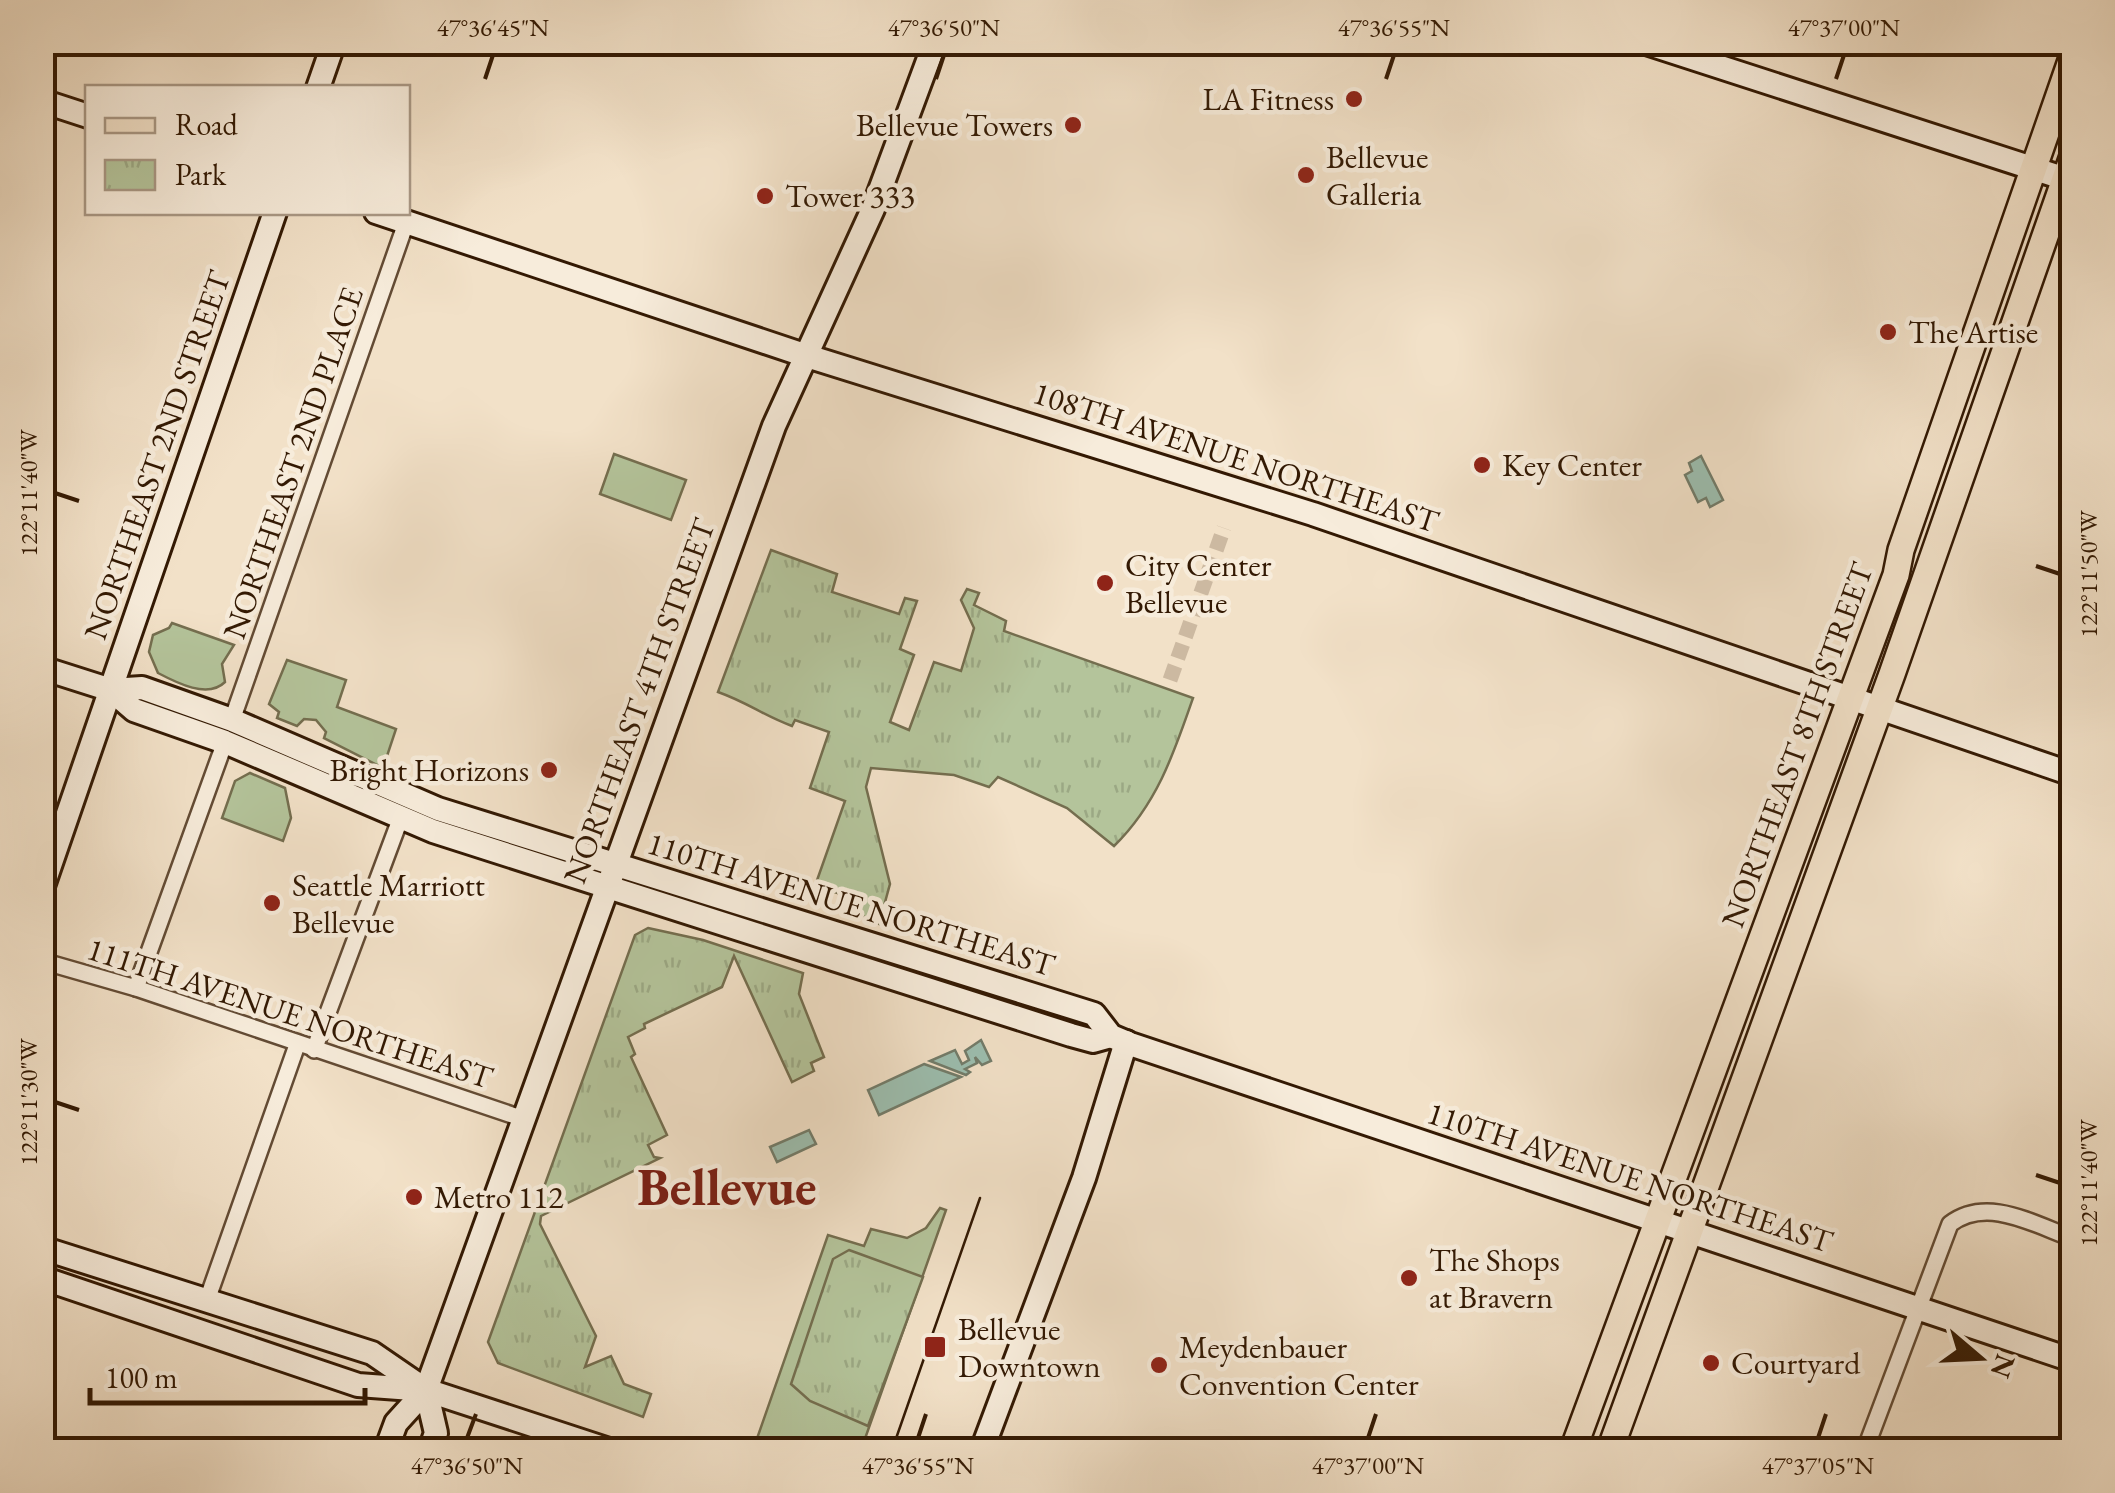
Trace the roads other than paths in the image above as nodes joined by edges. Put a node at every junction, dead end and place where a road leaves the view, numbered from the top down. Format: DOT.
graph roads {
  1 [pos="334,42"];
  2 [pos="935,42"];
  3 [pos="1643,42"];
  4 [pos="2072,58"];
  5 [pos="319,85"];
  6 [pos="42,101"];
  7 [pos="85,115"];
  8 [pos="2034,168"];
  9 [pos="2070,173"];
  10 [pos="274,215"];
  11 [pos="384,215"];
  12 [pos="406,223"];
  13 [pos="808,356"];
  14 [pos="42,668"];
  15 [pos="111,690"];
  16 [pos="1849,696"];
  17 [pos="1880,707"];
  18 [pos="229,731"];
  19 [pos="2072,774"];
  20 [pos="401,817"];
  21 [pos="614,864"];
  22 [pos="604,888"];
  23 [pos="42,889"];
  24 [pos="878,949"];
  25 [pos="823,956"];
  26 [pos="42,961"];
  27 [pos="136,988"];
  28 [pos="1121,1040"];
  29 [pos="297,1045"];
  30 [pos="314,1050"];
  31 [pos="521,1118"];
  32 [pos="1659,1219"];
  33 [pos="1690,1230"];
  34 [pos="2072,1238"];
  35 [pos="42,1248"];
  36 [pos="42,1278"];
  37 [pos="160,1288"];
  38 [pos="206,1303"];
  39 [pos="1918,1306"];
  40 [pos="151,1316"];
  41 [pos="2072,1360"];
  42 [pos="426,1390"];
  43 [pos="386,1450"];
  44 [pos="430,1450"];
  45 [pos="610,1450"];
  46 [pos="982,1450"];
  47 [pos="1574,1450"];
  48 [pos="1610,1450"];
  49 [pos="1865,1450"];
  1 -- 5 [label="street"];
  2 -- 13 [label="street, NORTHEAST 4TH STREET"];
  3 -- 8 [label="street"];
  4 -- 8 [label="main road, NORTHEAST 8TH STREET"];
  6 -- 7 [label="street"];
  8 -- 9 [label="street"];
  8 -- 16 [label="main road, NORTHEAST 8TH STREET"];
  9 -- 17 [label="main road, NORTHEAST 8TH STREET"];
  10 -- 15 [label="street, NORTHEAST 2ND STREET"];
  11 -- 12 [label="street, 108TH AVENUE NORTHEAST"];
  12 -- 13 [label="street, 108TH AVENUE NORTHEAST"];
  12 -- 18 [label="street, NORTHEAST 2ND PLACE"];
  13 -- 16 [label="street, 108TH AVENUE NORTHEAST"];
  13 -- 21 [label="street, NORTHEAST 4TH STREET"];
  14 -- 15 [label="street, 110TH AVENUE NORTHEAST"];
  15 -- 18 [label="street, 110TH AVENUE NORTHEAST"];
  15 -- 23 [label="street, NORTHEAST 2ND STREET"];
  16 -- 17 [label="street, 108TH AVENUE NORTHEAST"];
  16 -- 32 [label="main road, NORTHEAST 8TH STREET"];
  17 -- 19 [label="street, 108TH AVENUE NORTHEAST"];
  17 -- 33 [label="main road, NORTHEAST 8TH STREET"];
  18 -- 20 [label="street, 110TH AVENUE NORTHEAST"];
  18 -- 21 [label="street, 110TH AVENUE NORTHEAST"];
  18 -- 27 [label="street, NORTHEAST 2ND PLACE"];
  20 -- 22 [label="street, 110TH AVENUE NORTHEAST"];
  20 -- 30 [label="street"];
  21 -- 22 [label="street, NORTHEAST 4TH STREET"];
  21 -- 24 [label="street, 110TH AVENUE NORTHEAST"];
  22 -- 25 [label="street, 110TH AVENUE NORTHEAST"];
  22 -- 31 [label="street, NORTHEAST 4TH STREET"];
  24 -- 25 [label="street"];
  24 -- 28 [label="street, 110TH AVENUE NORTHEAST"];
  25 -- 28 [label="street, 110TH AVENUE NORTHEAST"];
  26 -- 27 [label="street, 111TH AVENUE NORTHEAST"];
  27 -- 29 [label="street, 111TH AVENUE NORTHEAST"];
  28 -- 32 [label="street, 110TH AVENUE NORTHEAST"];
  28 -- 46 [label="street"];
  29 -- 30 [label="street, 111TH AVENUE NORTHEAST"];
  29 -- 38 [label="street"];
  30 -- 31 [label="street, 111TH AVENUE NORTHEAST"];
  31 -- 42 [label="street, NORTHEAST 4TH STREET"];
  32 -- 33 [label="street, 110TH AVENUE NORTHEAST"];
  32 -- 47 [label="main road, NORTHEAST 8TH STREET"];
  33 -- 39 [label="street, 110TH AVENUE NORTHEAST"];
  33 -- 48 [label="main road, NORTHEAST 8TH STREET"];
  34 -- 39 [label="street"];
  35 -- 37 [label="street"];
  36 -- 40 [label="street"];
  37 -- 38 [label="street"];
  37 -- 40 [label="street"];
  38 -- 42 [label="street"];
  39 -- 41 [label="street, 110TH AVENUE NORTHEAST"];
  39 -- 49 [label="street"];
  40 -- 42 [label="street"];
  42 -- 43 [label="street, NORTHEAST 4TH STREET"];
  42 -- 44 [label="street, NORTHEAST 4TH STREET"];
  42 -- 45 [label="street"];
}
